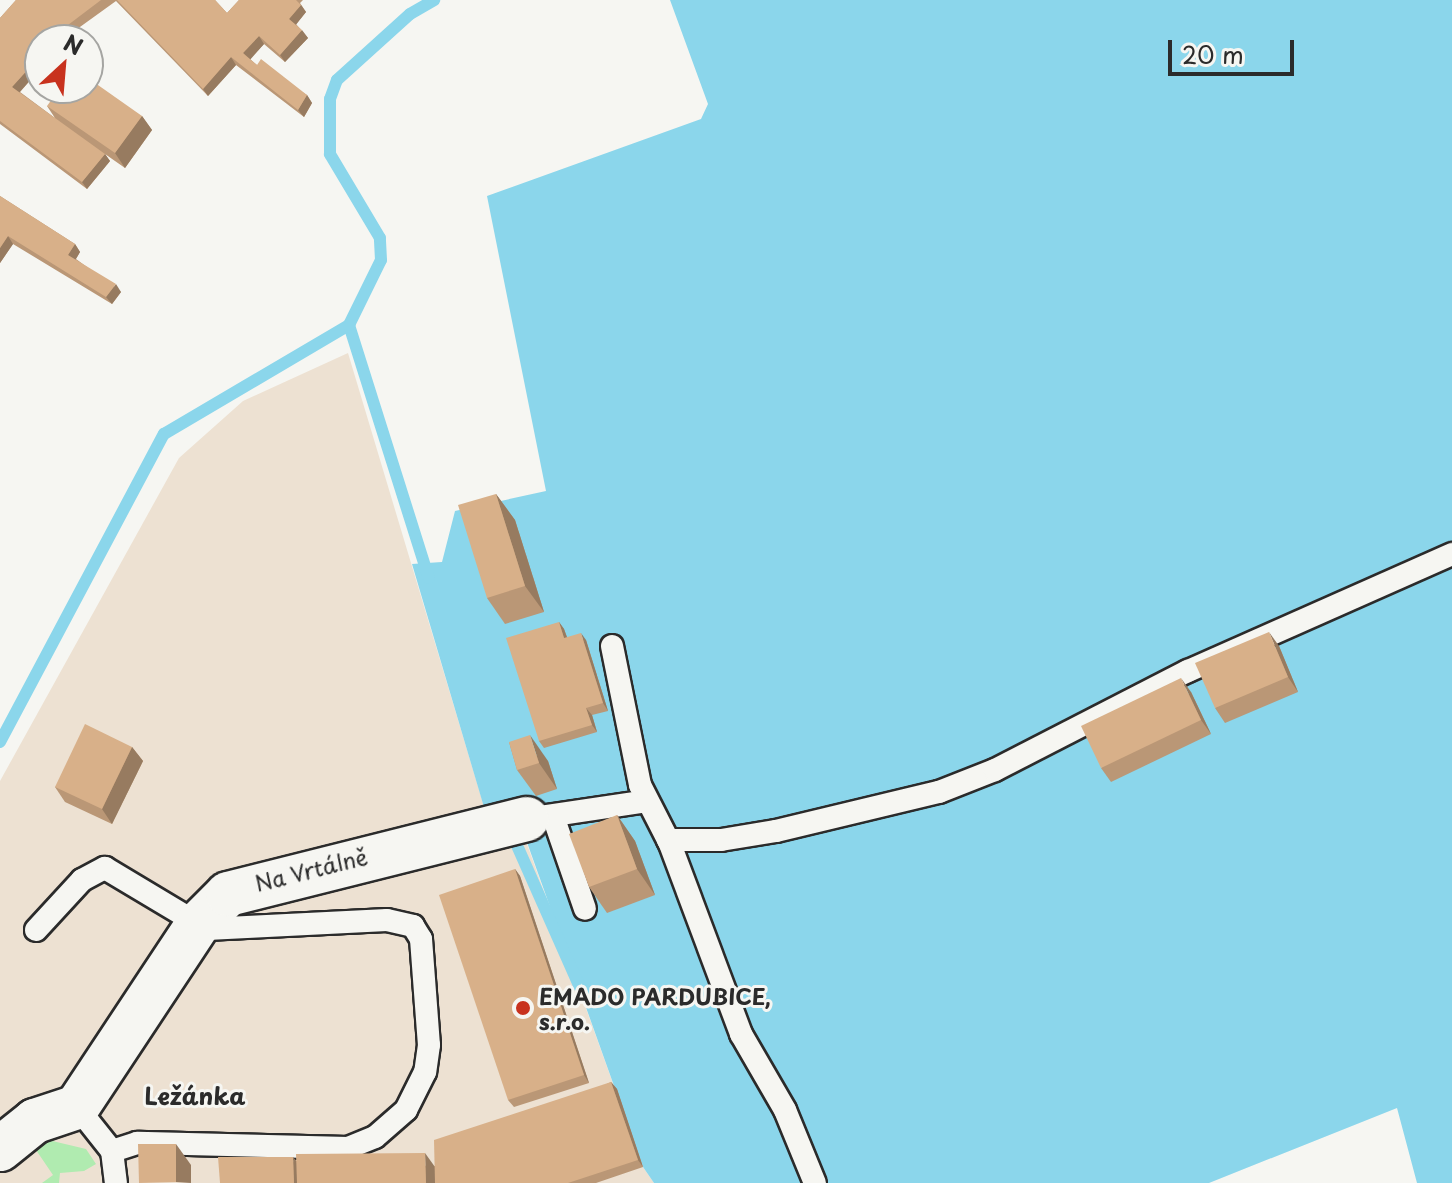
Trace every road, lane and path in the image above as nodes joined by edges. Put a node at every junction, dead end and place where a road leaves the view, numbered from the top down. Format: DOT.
graph roads {
  1 [pos="1452,554"];
  2 [pos="612,646"];
  3 [pos="647,801"];
  4 [pos="522,820"];
  5 [pos="668,840"];
  6 [pos="585,909"];
  7 [pos="198,924"];
  8 [pos="36,930"];
  9 [pos="77,1107"];
  10 [pos="0,1149"];
  11 [pos="112,1151"];
  12 [pos="116,1183"];
  13 [pos="815,1183"];
  1 -- 5 [label="lane"];
  2 -- 3 [label="lane"];
  3 -- 4 [label="lane, Na Vrtálně"];
  3 -- 5 [label="lane"];
  4 -- 6 [label="lane"];
  4 -- 7 [label="street, Na Vrtálně"];
  5 -- 13 [label="lane"];
  7 -- 8 [label="lane"];
  7 -- 9 [label="street, Na Vrtálně"];
  7 -- 11 [label="lane"];
  9 -- 10 [label="street"];
  9 -- 11 [label="lane"];
  11 -- 12 [label="lane"];
}
